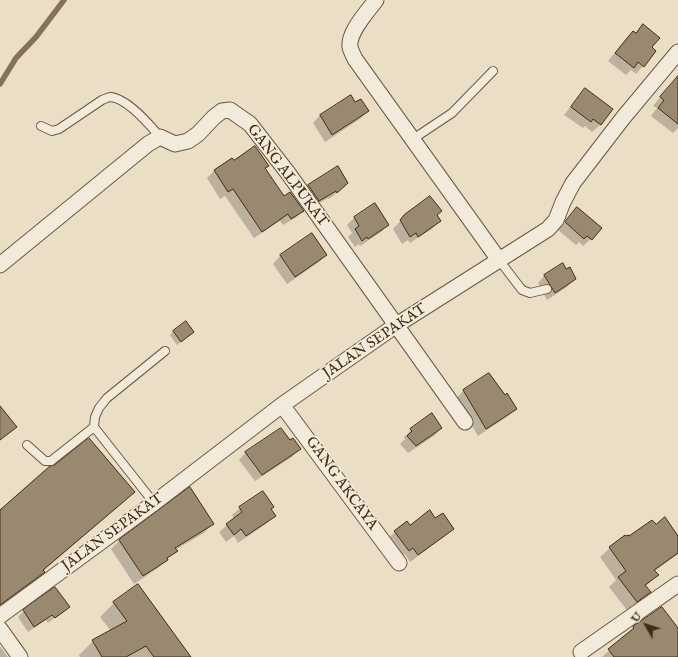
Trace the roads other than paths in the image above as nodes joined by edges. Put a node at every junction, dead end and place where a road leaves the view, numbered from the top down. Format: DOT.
graph roads {
  1 [pos="376,0"];
  2 [pos="678,52"];
  3 [pos="494,71"];
  4 [pos="41,126"];
  5 [pos="160,137"];
  6 [pos="413,139"];
  7 [pos="499,260"];
  8 [pos="0,265"];
  9 [pos="547,290"];
  10 [pos="395,326"];
  11 [pos="165,351"];
  12 [pos="282,405"];
  13 [pos="465,422"];
  14 [pos="94,427"];
  15 [pos="27,445"];
  16 [pos="154,503"];
  17 [pos="399,564"];
  18 [pos="678,584"];
  19 [pos="0,616"];
  20 [pos="0,629"];
  21 [pos="581,652"];
  22 [pos="20,657"];
  1 -- 6 [label="street"];
  2 -- 7 [label="street, JALAN SEPAKAT"];
  3 -- 6 [label="lane"];
  4 -- 5 [label="lane"];
  5 -- 8 [label="street"];
  5 -- 10 [label="street, GANG ALPUKAT"];
  6 -- 7 [label="street"];
  7 -- 9 [label="lane"];
  7 -- 10 [label="street, JALAN SEPAKAT"];
  10 -- 12 [label="street, JALAN SEPAKAT"];
  10 -- 13 [label="street, GANG ALPUKAT"];
  11 -- 14 [label="lane"];
  12 -- 16 [label="street, JALAN SEPAKAT"];
  12 -- 17 [label="street, GANG AKCAYA"];
  14 -- 15 [label="lane"];
  14 -- 16 [label="lane"];
  16 -- 19 [label="street, JALAN SEPAKAT"];
  18 -- 21 [label="street"];
  20 -- 22 [label="street"];
}
